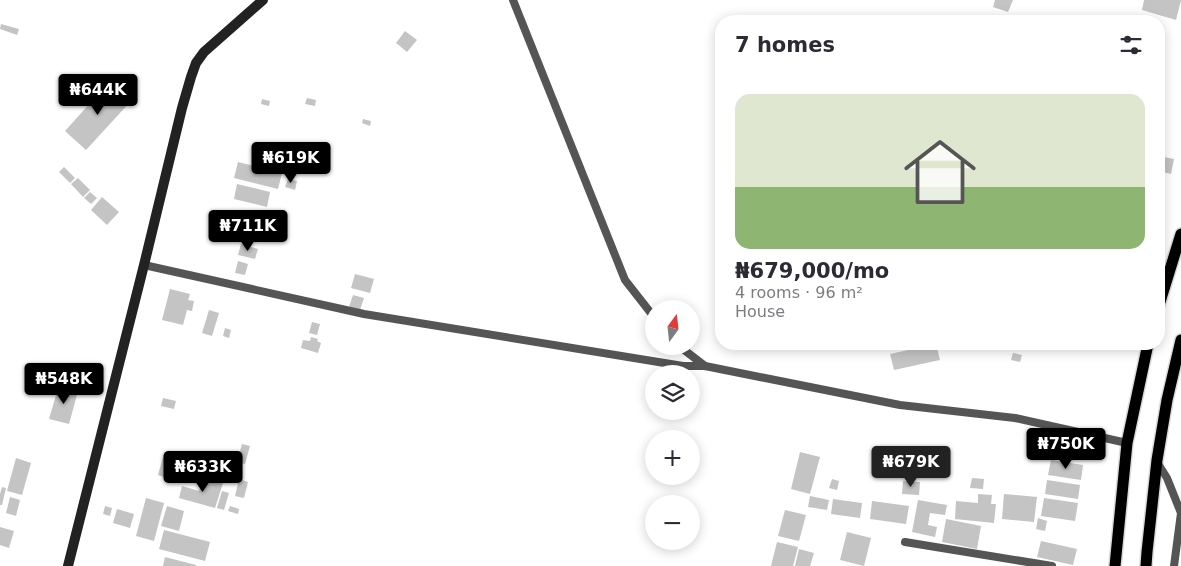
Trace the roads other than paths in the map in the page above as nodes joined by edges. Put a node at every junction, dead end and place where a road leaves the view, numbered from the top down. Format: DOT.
graph roads {
  1 [pos="263,0"];
  2 [pos="513,0"];
  3 [pos="1181,234"];
  4 [pos="144,265"];
  5 [pos="1165,286"];
  6 [pos="645,306"];
  7 [pos="1181,340"];
  8 [pos="1147,350"];
  9 [pos="691,355"];
  10 [pos="705,366"];
  11 [pos="1127,443"];
  12 [pos="1156,460"];
  13 [pos="905,542"];
  14 [pos="68,566"];
  15 [pos="1052,566"];
  16 [pos="1115,566"];
  17 [pos="1146,566"];
  18 [pos="1174,566"];
  1 -- 4 [label="street"];
  2 -- 6 [label="street"];
  3 -- 5 [label="main road"];
  4 -- 10 [label="street"];
  4 -- 14 [label="street"];
  7 -- 12 [label="main road"];
  8 -- 11 [label="main road"];
  9 -- 10 [label="street"];
  10 -- 11 [label="street"];
  11 -- 16 [label="main road"];
  12 -- 17 [label="main road"];
  12 -- 18 [label="street"];
  13 -- 15 [label="street"];
}
